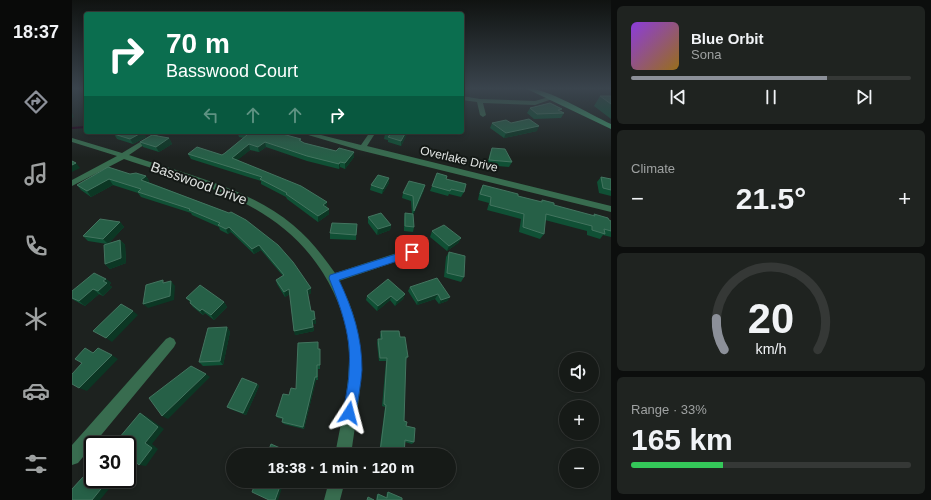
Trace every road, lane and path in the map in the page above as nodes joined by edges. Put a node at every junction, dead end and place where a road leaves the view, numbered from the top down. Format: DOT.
graph roads {
  1 [pos="482,111"];
  2 [pos="579,111"];
  3 [pos="483,115"];
  4 [pos="611,127"];
  5 [pos="156,134"];
  6 [pos="309,134"];
  7 [pos="372,134"];
  8 [pos="72,140"];
  9 [pos="362,148"];
  10 [pos="123,156"];
  11 [pos="72,183"];
  12 [pos="611,209"];
  13 [pos="412,252"];
  14 [pos="334,278"];
  15 [pos="170,343"];
  16 [pos="344,448"];
  17 [pos="72,457"];
  18 [pos="335,488"];
  19 [pos="332,500"];
  1 -- 3 [label="street"];
  2 -- 4 [label="main road"];
  5 -- 10 [label="street"];
  6 -- 9 [label="street, Overlake Drive"];
  7 -- 9 [label="street"];
  8 -- 10 [label="street, Basswood Drive"];
  9 -- 12 [label="street, Overlake Drive"];
  10 -- 11 [label="street"];
  10 -- 14 [label="street, Basswood Drive"];
  13 -- 14 [label="street"];
  14 -- 16 [label="street, Basswood Drive"];
  15 -- 17 [label="street"];
  18 -- 19 [label="street"];
}
